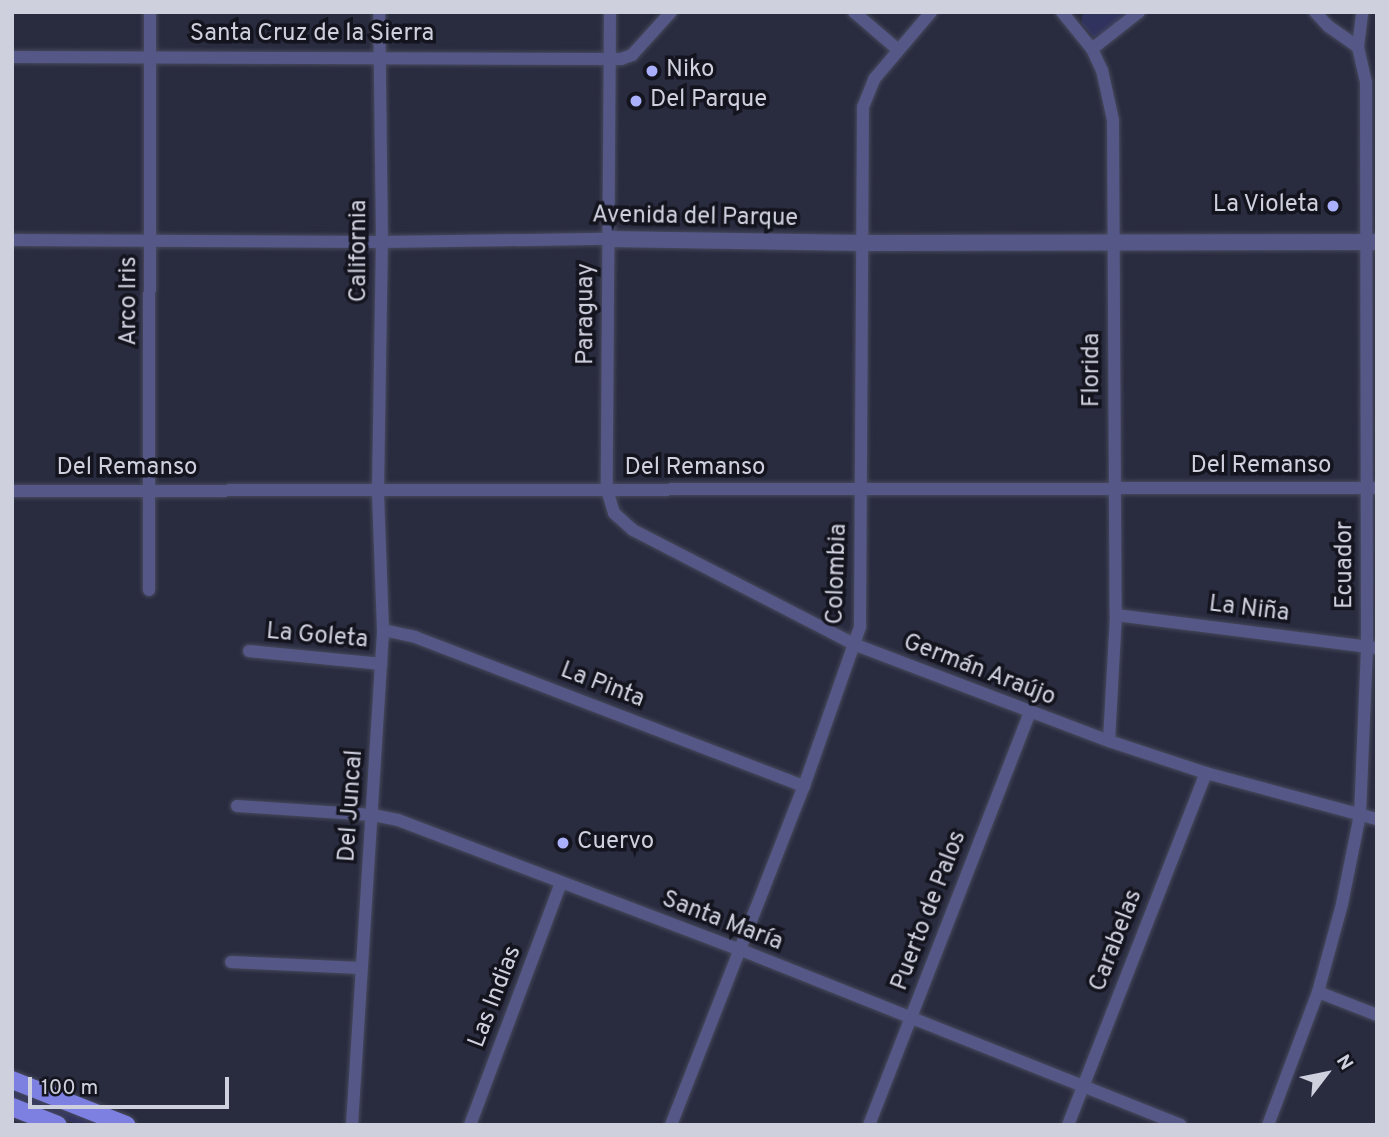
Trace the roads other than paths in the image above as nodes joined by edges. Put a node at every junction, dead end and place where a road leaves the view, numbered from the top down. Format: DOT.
graph roads {
  1 [pos="150,12"];
  2 [pos="379,12"];
  3 [pos="610,12"];
  4 [pos="671,12"];
  5 [pos="854,12"];
  6 [pos="931,12"];
  7 [pos="1139,12"];
  8 [pos="1315,12"];
  9 [pos="1362,12"];
  10 [pos="1068,15"];
  11 [pos="1358,47"];
  12 [pos="897,49"];
  13 [pos="1092,49"];
  14 [pos="150,55"];
  15 [pos="378,56"];
  16 [pos="12,57"];
  17 [pos="611,58"];
  18 [pos="608,239"];
  19 [pos="12,240"];
  20 [pos="151,240"];
  21 [pos="382,242"];
  22 [pos="1115,242"];
  23 [pos="1371,242"];
  24 [pos="863,243"];
  25 [pos="1371,488"];
  26 [pos="1113,489"];
  27 [pos="151,490"];
  28 [pos="607,490"];
  29 [pos="861,490"];
  30 [pos="12,491"];
  31 [pos="378,491"];
  32 [pos="149,590"];
  33 [pos="1116,615"];
  34 [pos="383,630"];
  35 [pos="856,645"];
  36 [pos="1372,647"];
  37 [pos="248,651"];
  38 [pos="382,664"];
  39 [pos="1030,713"];
  40 [pos="1108,741"];
  41 [pos="1206,773"];
  42 [pos="804,786"];
  43 [pos="237,806"];
  44 [pos="373,815"];
  45 [pos="1360,816"];
  46 [pos="1377,819"];
  47 [pos="561,883"];
  48 [pos="741,950"];
  49 [pos="231,962"];
  50 [pos="360,968"];
  51 [pos="1318,992"];
  52 [pos="1377,1015"];
  53 [pos="911,1019"];
  54 [pos="12,1080"];
  55 [pos="1083,1087"];
  56 [pos="12,1107"];
  57 [pos="58,1125"];
  58 [pos="126,1125"];
  59 [pos="352,1125"];
  60 [pos="470,1125"];
  61 [pos="671,1125"];
  62 [pos="869,1125"];
  63 [pos="1068,1125"];
  64 [pos="1180,1125"];
  65 [pos="1268,1125"];
  1 -- 14 [label="street, Arco Iris"];
  2 -- 15 [label="street, California"];
  3 -- 17 [label="street, Paraguay"];
  4 -- 17 [label="street"];
  5 -- 12 [label="street"];
  6 -- 12 [label="street, Colombia"];
  7 -- 13 [label="street"];
  8 -- 11 [label="street"];
  9 -- 11 [label="street, Ecuador"];
  10 -- 13 [label="street, Florida"];
  11 -- 23 [label="street, Ecuador"];
  12 -- 24 [label="street, Colombia"];
  13 -- 22 [label="street, Florida"];
  14 -- 15 [label="street, Santa Cruz de la Sierra"];
  14 -- 16 [label="street, Santa Cruz de la Sierra"];
  14 -- 20 [label="street, Arco Iris"];
  15 -- 17 [label="street, Santa Cruz de la Sierra"];
  15 -- 21 [label="street, California"];
  17 -- 18 [label="street, Paraguay"];
  18 -- 21 [label="street, Avenida del Parque"];
  18 -- 24 [label="street, Avenida del Parque"];
  18 -- 28 [label="street, Paraguay"];
  19 -- 20 [label="street, Avenida del Parque"];
  20 -- 21 [label="street, Avenida del Parque"];
  20 -- 27 [label="street, Arco Iris"];
  21 -- 31 [label="street, California"];
  22 -- 23 [label="street, Avenida del Parque"];
  22 -- 24 [label="street, Avenida del Parque"];
  22 -- 26 [label="street, Florida"];
  23 -- 25 [label="street, Ecuador"];
  24 -- 29 [label="street, Colombia"];
  25 -- 26 [label="street, Del Remanso"];
  25 -- 36 [label="street, Ecuador"];
  26 -- 29 [label="street, Del Remanso"];
  26 -- 33 [label="street, Florida"];
  27 -- 30 [label="street, Del Remanso"];
  27 -- 31 [label="street, Del Remanso"];
  27 -- 32 [label="street, Arco Iris"];
  28 -- 29 [label="street, Del Remanso"];
  28 -- 31 [label="street, Del Remanso"];
  28 -- 35 [label="street, Germán Araújo"];
  29 -- 35 [label="street, Colombia"];
  31 -- 34 [label="street, Del Juncal"];
  33 -- 36 [label="street, La Niña"];
  33 -- 40 [label="street, Florida"];
  34 -- 38 [label="street, Del Juncal"];
  34 -- 42 [label="street, La Pinta"];
  35 -- 39 [label="street, Germán Araújo"];
  35 -- 42 [label="street, Colombia"];
  36 -- 45 [label="street, Ecuador"];
  37 -- 38 [label="street, La Goleta"];
  38 -- 44 [label="street, Del Juncal"];
  39 -- 40 [label="street, Germán Araújo"];
  39 -- 53 [label="street, Puerto de Palos"];
  40 -- 41 [label="street, Germán Araújo"];
  41 -- 45 [label="street, Germán Araújo"];
  41 -- 55 [label="street, Carabelas"];
  42 -- 48 [label="street, Colombia"];
  43 -- 44 [label="street, Santa María"];
  44 -- 47 [label="street, Santa María"];
  44 -- 50 [label="street, Del Juncal"];
  45 -- 46 [label="street, Germán Araújo"];
  45 -- 51 [label="street, Ecuador"];
  47 -- 48 [label="street, Santa María"];
  47 -- 60 [label="street, Las Indias"];
  48 -- 53 [label="street, Santa María"];
  48 -- 61 [label="street, Colombia"];
  49 -- 50 [label="street"];
  50 -- 59 [label="street, Del Juncal"];
  51 -- 52 [label="street"];
  51 -- 65 [label="street, Ecuador"];
  53 -- 55 [label="street, Santa María"];
  53 -- 62 [label="street, Puerto de Palos"];
  54 -- 58 [label="main road"];
  55 -- 63 [label="street, Carabelas"];
  55 -- 64 [label="street, Santa María"];
  56 -- 57 [label="main road"];
}
